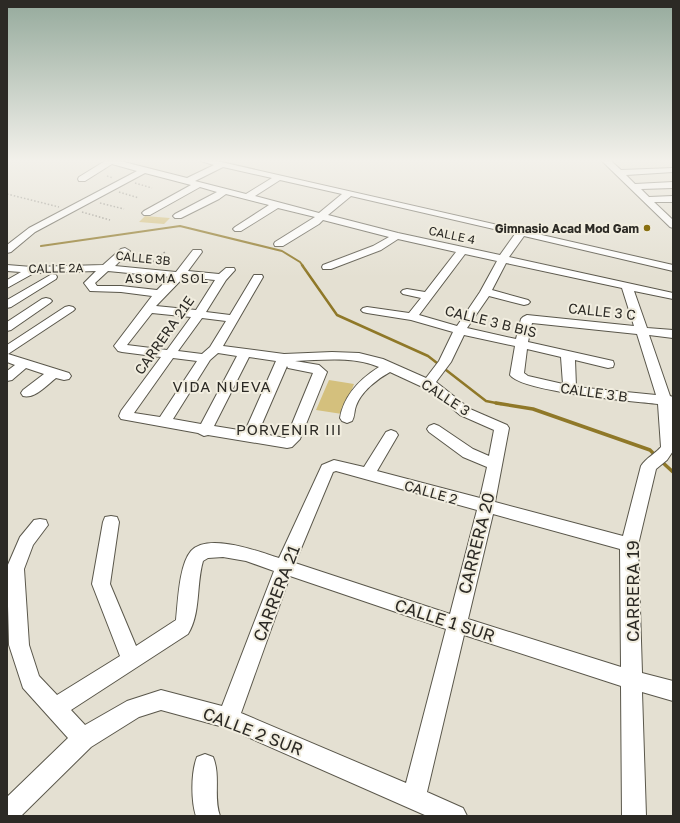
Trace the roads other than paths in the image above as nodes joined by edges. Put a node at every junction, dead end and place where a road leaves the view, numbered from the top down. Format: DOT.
graph roads {
  1 [pos="89,199"];
  2 [pos="175,199"];
  3 [pos="211,199"];
  4 [pos="225,199"];
  5 [pos="261,199"];
  6 [pos="341,199"];
  7 [pos="377,199"];
  8 [pos="662,199"];
  9 [pos="646,200"];
  10 [pos="241,204"];
  11 [pos="278,204"];
  12 [pos="147,214"];
  13 [pos="178,216"];
  14 [pos="321,216"];
  15 [pos="669,216"];
  16 [pos="673,225"];
  17 [pos="238,229"];
  18 [pos="521,233"];
  19 [pos="397,236"];
  20 [pos="279,244"];
  21 [pos="7,250"];
  22 [pos="463,250"];
  23 [pos="125,251"];
  24 [pos="197,252"];
  25 [pos="503,259"];
  26 [pos="327,266"];
  27 [pos="7,268"];
  28 [pos="105,268"];
  29 [pos="673,268"];
  30 [pos="32,270"];
  31 [pos="230,270"];
  32 [pos="180,274"];
  33 [pos="52,277"];
  34 [pos="258,277"];
  35 [pos="222,278"];
  36 [pos="7,285"];
  37 [pos="628,287"];
  38 [pos="407,292"];
  39 [pos="486,292"];
  40 [pos="160,294"];
  41 [pos="429,296"];
  42 [pos="673,296"];
  43 [pos="46,301"];
  44 [pos="524,302"];
  45 [pos="7,305"];
  46 [pos="69,309"];
  47 [pos="149,309"];
  48 [pos="367,310"];
  49 [pos="199,314"];
  50 [pos="412,316"];
  51 [pos="234,319"];
  52 [pos="7,327"];
  53 [pos="460,330"];
  54 [pos="642,331"];
  55 [pos="673,334"];
  56 [pos="521,344"];
  57 [pos="215,349"];
  58 [pos="7,351"];
  59 [pos="171,354"];
  60 [pos="244,354"];
  61 [pos="566,355"];
  62 [pos="7,358"];
  63 [pos="205,358"];
  64 [pos="283,361"];
  65 [pos="24,364"];
  66 [pos="608,364"];
  67 [pos="389,367"];
  68 [pos="7,377"];
  69 [pos="430,381"];
  70 [pos="570,390"];
  71 [pos="28,393"];
  72 [pos="669,401"];
  73 [pos="347,418"];
  74 [pos="163,423"];
  75 [pos="502,428"];
  76 [pos="434,429"];
  77 [pos="204,430"];
  78 [pos="391,435"];
  79 [pos="250,436"];
  80 [pos="495,464"];
  81 [pos="327,469"];
  82 [pos="368,474"];
  83 [pos="486,507"];
  84 [pos="111,522"];
  85 [pos="40,525"];
  86 [pos="629,545"];
  87 [pos="284,568"];
  88 [pos="11,571"];
  89 [pos="456,624"];
  90 [pos="131,658"];
  91 [pos="633,680"];
  92 [pos="673,690"];
  93 [pos="54,708"];
  94 [pos="228,718"];
  95 [pos="83,738"];
  96 [pos="205,765"];
  97 [pos="414,798"];
  98 [pos="7,813"];
  99 [pos="208,816"];
  100 [pos="456,816"];
  101 [pos="634,816"];
  1 -- 21 [label="street"];
  2 -- 12 [label="street"];
  3 -- 13 [label="street"];
  4 -- 10 [label="street"];
  5 -- 11 [label="street, CALLE 4"];
  6 -- 14 [label="street"];
  7 -- 18 [label="street"];
  8 -- 9 [label="street"];
  9 -- 15 [label="street"];
  11 -- 14 [label="street, CALLE 4"];
  11 -- 17 [label="street"];
  14 -- 19 [label="street, CALLE 4"];
  14 -- 20 [label="street"];
  15 -- 16 [label="street"];
  18 -- 25 [label="street"];
  18 -- 29 [label="street"];
  19 -- 22 [label="street, CALLE 4"];
  19 -- 26 [label="street"];
  22 -- 25 [label="street, CALLE 4"];
  22 -- 41 [label="street"];
  23 -- 28 [label="street"];
  24 -- 32 [label="street"];
  25 -- 37 [label="street, CALLE 4"];
  25 -- 39 [label="street"];
  27 -- 30 [label="street, CALLE 2A"];
  28 -- 30 [label="street, CALLE 2A"];
  28 -- 32 [label="street, CALLE 3B"];
  28 -- 40 [label="street"];
  30 -- 36 [label="street"];
  31 -- 35 [label="street, CARRERA 21E"];
  32 -- 35 [label="street, CALLE 3B"];
  32 -- 40 [label="street"];
  33 -- 45 [label="street"];
  34 -- 51 [label="street"];
  35 -- 49 [label="street, CARRERA 21E"];
  37 -- 42 [label="street, CALLE 4"];
  37 -- 54 [label="street, CARRERA 19"];
  38 -- 41 [label="street"];
  39 -- 44 [label="street"];
  39 -- 53 [label="street"];
  40 -- 47 [label="street"];
  41 -- 50 [label="street"];
  43 -- 52 [label="street"];
  46 -- 58 [label="street"];
  47 -- 49 [label="street"];
  47 -- 59 [label="street"];
  48 -- 50 [label="street, CALLE 3 B BIS"];
  49 -- 51 [label="street"];
  49 -- 59 [label="street, CARRERA 21E"];
  50 -- 53 [label="street, CALLE 3 B BIS"];
  51 -- 57 [label="street"];
  53 -- 56 [label="street, CALLE 3 B BIS"];
  53 -- 69 [label="street"];
  54 -- 55 [label="street, CALLE 3 C"];
  54 -- 56 [label="street, CALLE 3 C"];
  54 -- 72 [label="street, CARRERA 19"];
  56 -- 61 [label="street, CALLE 3 B BIS"];
  56 -- 70 [label="street, CALLE 3 B"];
  57 -- 60 [label="street"];
  57 -- 63 [label="street"];
  59 -- 63 [label="street"];
  59 -- 74 [label="street, CARRERA 21E"];
  60 -- 64 [label="street"];
  60 -- 77 [label="street"];
  61 -- 66 [label="street, CALLE 3 B BIS"];
  61 -- 70 [label="street"];
  62 -- 65 [label="street"];
  63 -- 74 [label="street"];
  64 -- 67 [label="street, CALLE 3"];
  64 -- 79 [label="street"];
  64 -- 79 [label="street"];
  65 -- 68 [label="street"];
  65 -- 71 [label="street"];
  67 -- 69 [label="street, CALLE 3"];
  67 -- 73 [label="street"];
  69 -- 75 [label="street, CALLE 3"];
  70 -- 72 [label="street, CALLE 3 B"];
  72 -- 86 [label="street, CARRERA 19"];
  74 -- 77 [label="street"];
  75 -- 80 [label="street, CARRERA 20"];
  76 -- 80 [label="street"];
  77 -- 79 [label="street"];
  78 -- 82 [label="street"];
  80 -- 83 [label="street, CARRERA 20"];
  81 -- 82 [label="street, CALLE 2"];
  81 -- 87 [label="street, CARRERA 21"];
  82 -- 83 [label="street, CALLE 2"];
  83 -- 86 [label="street, CALLE 2"];
  83 -- 89 [label="street, CARRERA 20"];
  84 -- 90 [label="street"];
  85 -- 88 [label="street"];
  86 -- 91 [label="street, CARRERA 19"];
  87 -- 89 [label="street, CALLE 1 SUR"];
  87 -- 90 [label="street, CALLE 1 SUR"];
  87 -- 94 [label="street, CARRERA 21"];
  88 -- 93 [label="street"];
  89 -- 91 [label="street, CALLE 1 SUR"];
  89 -- 97 [label="street, CARRERA 20"];
  90 -- 93 [label="street"];
  91 -- 92 [label="street, CALLE 1 SUR"];
  91 -- 101 [label="street, CARRERA 19"];
  93 -- 95 [label="street"];
  94 -- 95 [label="street, CALLE 2 SUR"];
  94 -- 97 [label="street, CALLE 2 SUR"];
  95 -- 98 [label="street, CALLE 2 SUR"];
  96 -- 99 [label="street"];
  97 -- 100 [label="street, CALLE 2 SUR"];
}
